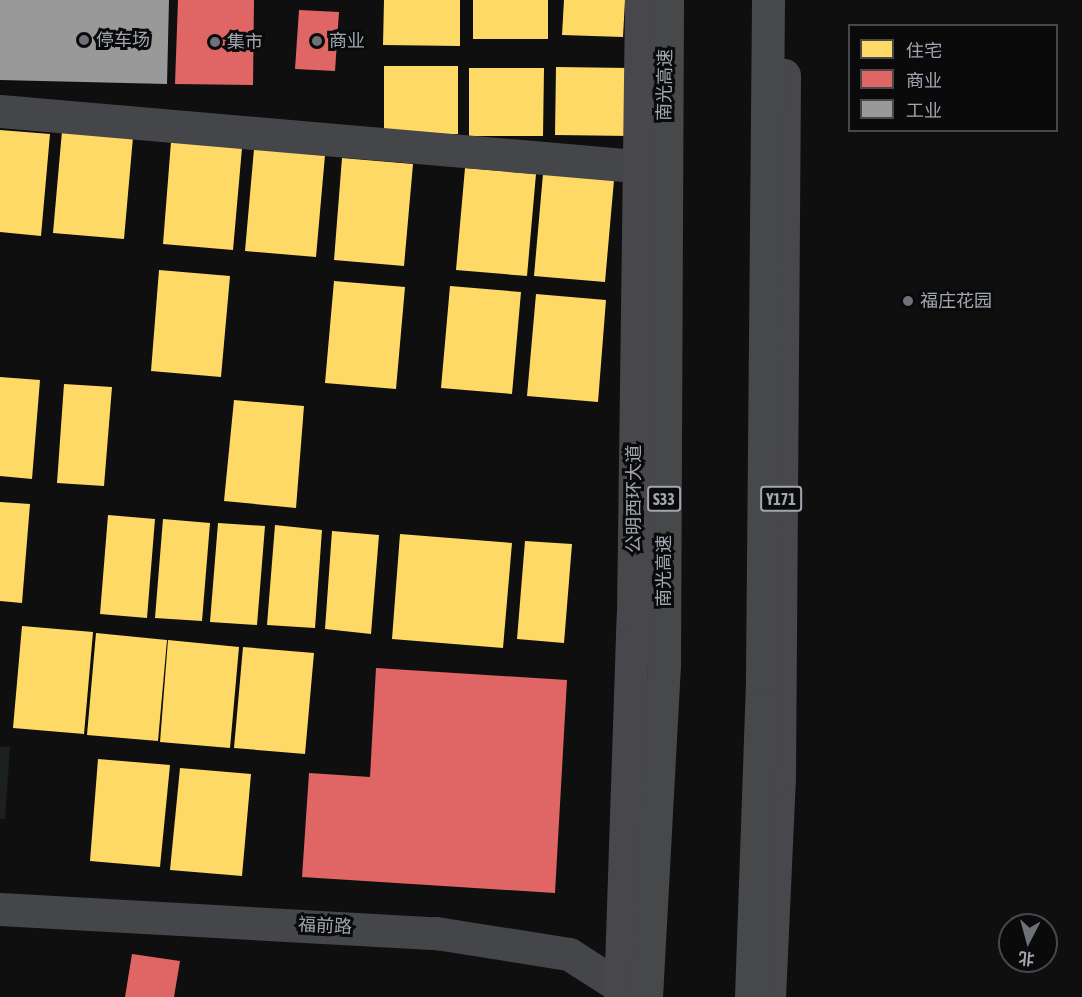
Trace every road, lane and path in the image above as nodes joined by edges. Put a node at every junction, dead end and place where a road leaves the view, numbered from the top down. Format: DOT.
graph roads {
  1 [pos="641,0"];
  2 [pos="667,0"];
  3 [pos="768,0"];
  4 [pos="784,0"];
  5 [pos="0,111"];
  6 [pos="636,166"];
  7 [pos="0,909"];
  8 [pos="631,994"];
  9 [pos="751,997"];
  10 [pos="769,997"];
  1 -- 6 [label="main road, 公明西环大道"];
  2 -- 8 [label="highway, 南光高速 / S33"];
  3 -- 9 [label="highway"];
  4 -- 10 [label="main road, Y171"];
  5 -- 6 [label="street"];
  6 -- 8 [label="main road, 公明西环大道"];
  7 -- 8 [label="street, 福前路"];
}
